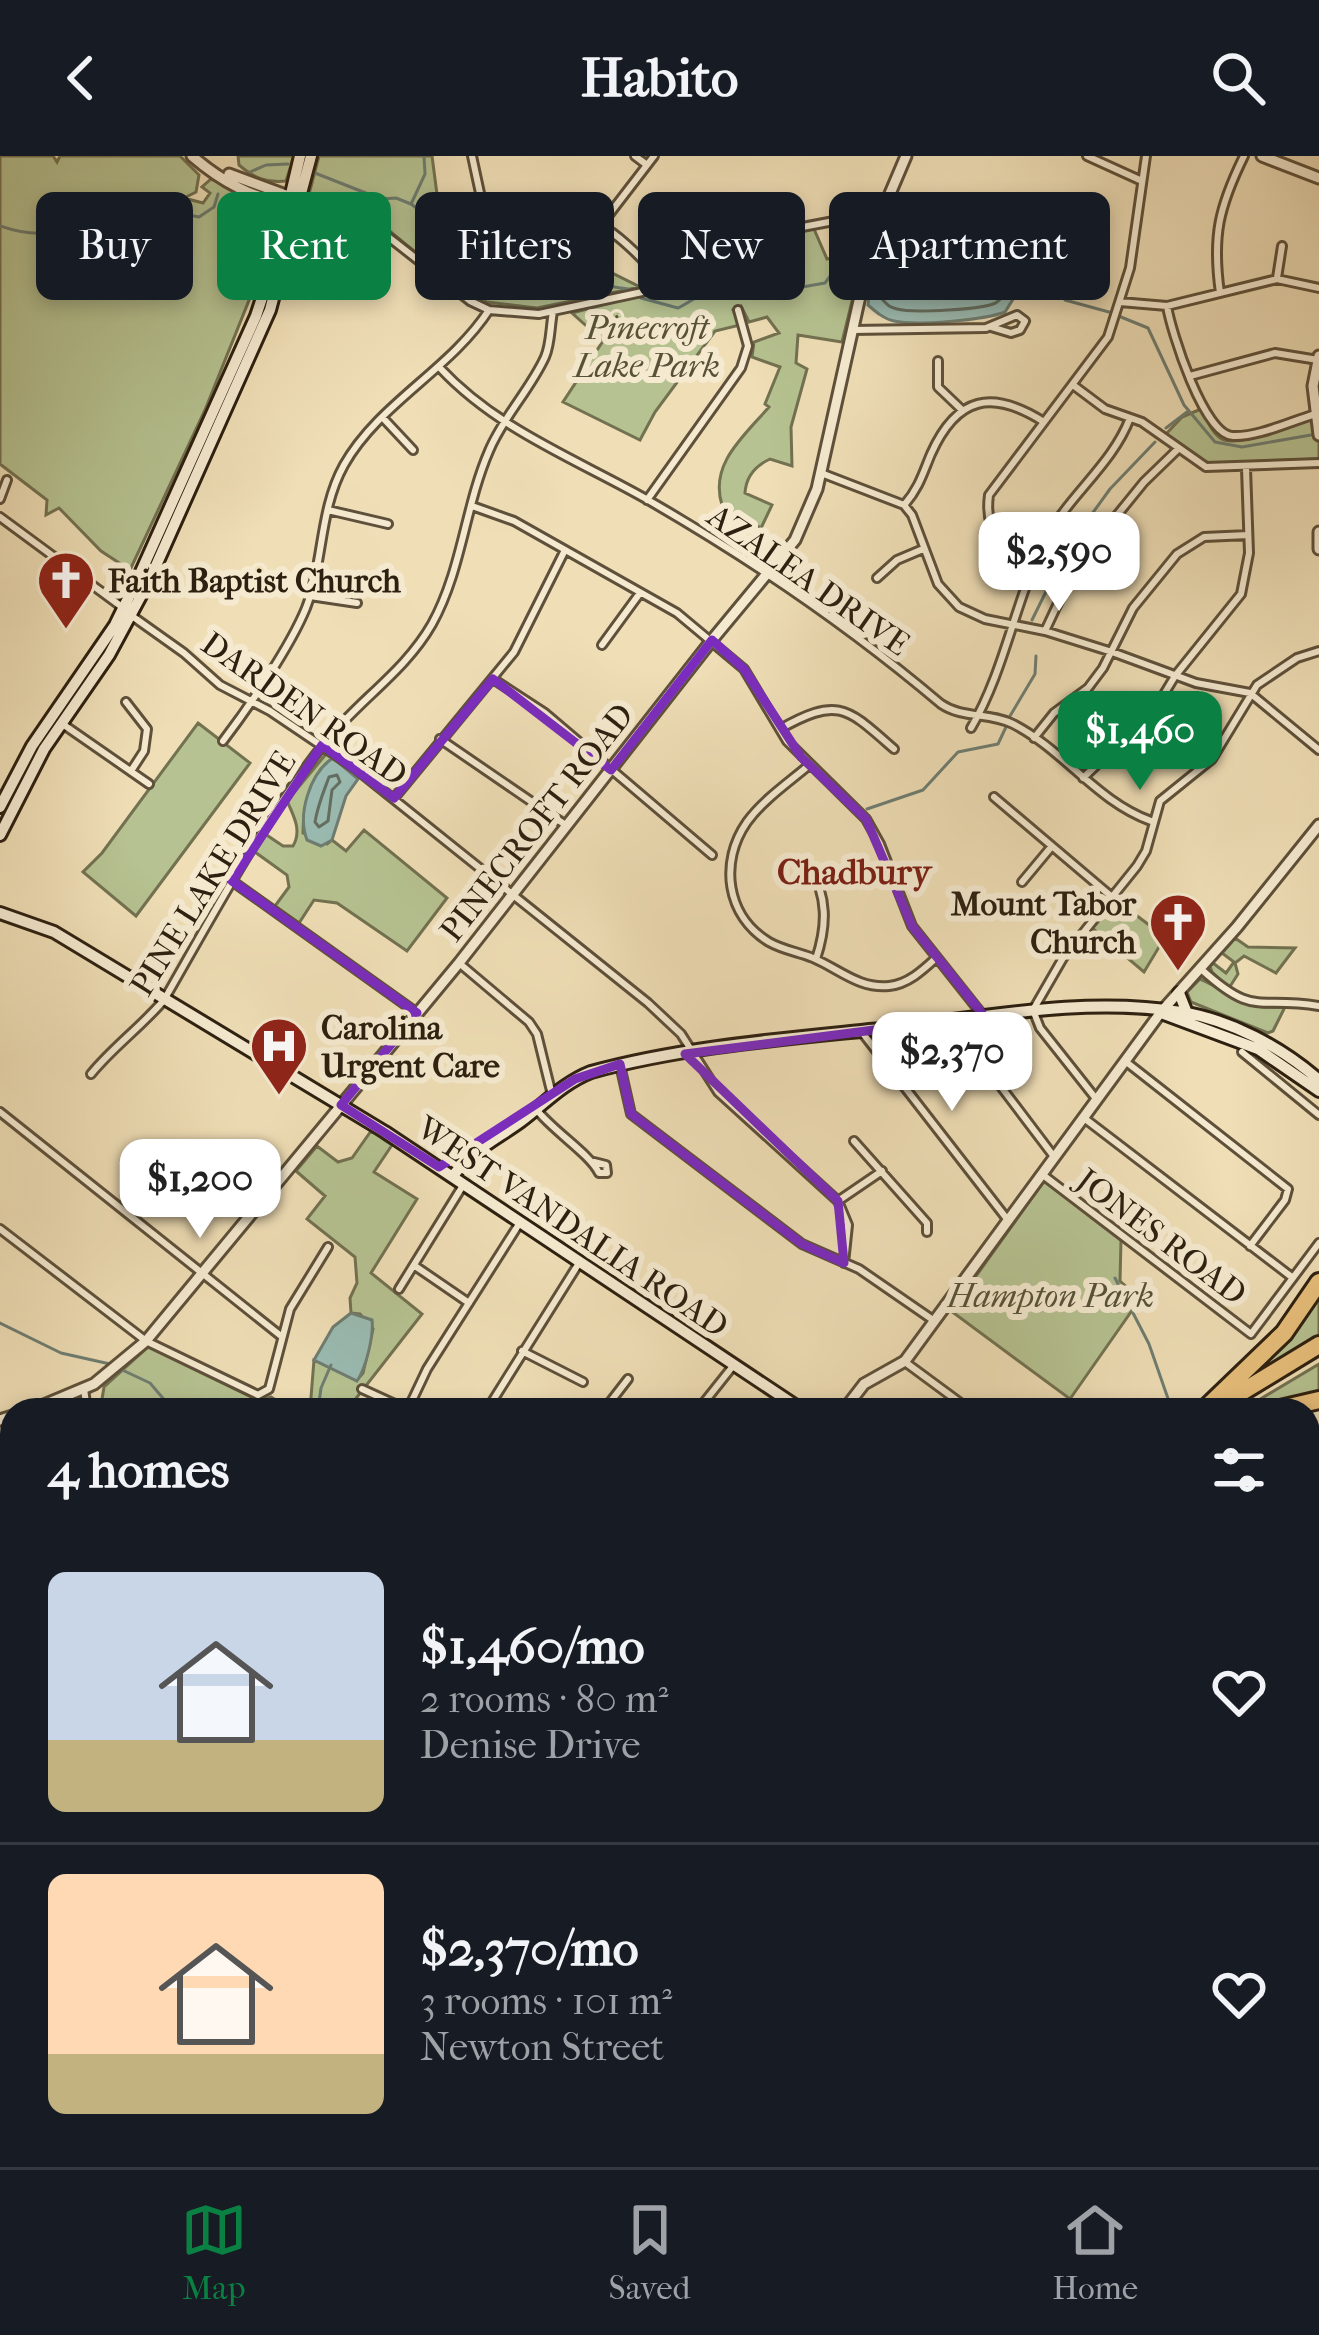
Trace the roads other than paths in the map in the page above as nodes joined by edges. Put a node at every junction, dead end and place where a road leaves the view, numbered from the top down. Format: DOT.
graph roads {
  1 [pos="301,156"];
  2 [pos="311,156"];
  3 [pos="472,156"];
  4 [pos="635,156"];
  5 [pos="653,156"];
  6 [pos="906,156"];
  7 [pos="1087,156"];
  8 [pos="1146,156"];
  9 [pos="1244,156"];
  10 [pos="1262,156"];
  11 [pos="192,157"];
  12 [pos="647,165"];
  13 [pos="1319,178"];
  14 [pos="1142,181"];
  15 [pos="278,192"];
  16 [pos="297,192"];
  17 [pos="298,192"];
  18 [pos="480,192"];
  19 [pos="890,192"];
  20 [pos="614,208"];
  21 [pos="614,236"];
  22 [pos="391,239"];
  23 [pos="1282,246"];
  24 [pos="638,255"];
  25 [pos="1277,279"];
  26 [pos="1319,288"];
  27 [pos="638,293"];
  28 [pos="1220,293"];
  29 [pos="272,300"];
  30 [pos="859,300"];
  31 [pos="1120,302"];
  32 [pos="1167,306"];
  33 [pos="489,310"];
  34 [pos="738,310"];
  35 [pos="553,312"];
  36 [pos="991,327"];
  37 [pos="852,330"];
  38 [pos="1318,358"];
  39 [pos="938,361"];
  40 [pos="440,368"];
  41 [pos="1190,376"];
  42 [pos="1073,385"];
  43 [pos="962,410"];
  44 [pos="1317,413"];
  45 [pos="383,418"];
  46 [pos="1130,418"];
  47 [pos="503,421"];
  48 [pos="1044,422"];
  49 [pos="1319,435"];
  50 [pos="1178,449"];
  51 [pos="413,450"];
  52 [pos="1319,463"];
  53 [pos="1246,468"];
  54 [pos="821,473"];
  55 [pos="8,480"];
  56 [pos="0,499"];
  57 [pos="647,500"];
  58 [pos="904,505"];
  59 [pos="471,506"];
  60 [pos="326,510"];
  61 [pos="0,517"];
  62 [pos="388,524"];
  63 [pos="1319,532"];
  64 [pos="1248,535"];
  65 [pos="1319,548"];
  66 [pos="923,549"];
  67 [pos="565,550"];
  68 [pos="1037,559"];
  69 [pos="768,573"];
  70 [pos="877,578"];
  71 [pos="640,593"];
  72 [pos="310,596"];
  73 [pos="357,604"];
  74 [pos="128,612"];
  75 [pos="1015,625"];
  76 [pos="1045,631"];
  77 [pos="712,640"];
  78 [pos="602,645"];
  79 [pos="1319,651"];
  80 [pos="1112,652"];
  81 [pos="1175,676"];
  82 [pos="494,680"];
  83 [pos="1250,693"];
  84 [pos="126,702"];
  85 [pos="251,703"];
  86 [pos="978,716"];
  87 [pos="61,723"];
  88 [pos="971,728"];
  89 [pos="780,729"];
  90 [pos="1034,738"];
  91 [pos="440,739"];
  92 [pos="223,741"];
  93 [pos="322,746"];
  94 [pos="894,749"];
  95 [pos="1319,750"];
  96 [pos="808,766"];
  97 [pos="610,770"];
  98 [pos="131,772"];
  99 [pos="1084,778"];
  100 [pos="149,784"];
  101 [pos="994,797"];
  102 [pos="394,798"];
  103 [pos="0,807"];
  104 [pos="1151,821"];
  105 [pos="567,826"];
  106 [pos="1318,830"];
  107 [pos="0,835"];
  108 [pos="1052,846"];
  109 [pos="712,855"];
  110 [pos="809,866"];
  111 [pos="232,881"];
  112 [pos="1022,882"];
  113 [pos="513,896"];
  114 [pos="1112,897"];
  115 [pos="0,913"];
  116 [pos="936,958"];
  117 [pos="816,959"];
  118 [pos="459,963"];
  119 [pos="1202,969"];
  120 [pos="1179,993"];
  121 [pos="164,1000"];
  122 [pos="1319,1006"];
  123 [pos="1033,1010"];
  124 [pos="417,1012"];
  125 [pos="1161,1012"];
  126 [pos="1187,1013"];
  127 [pos="984,1016"];
  128 [pos="951,1021"];
  129 [pos="861,1031"];
  130 [pos="1241,1052"];
  131 [pos="693,1053"];
  132 [pos="1125,1061"];
  133 [pos="620,1066"];
  134 [pos="91,1074"];
  135 [pos="1319,1079"];
  136 [pos="1319,1091"];
  137 [pos="552,1095"];
  138 [pos="1097,1100"];
  139 [pos="341,1105"];
  140 [pos="536,1109"];
  141 [pos="0,1112"];
  142 [pos="1319,1115"];
  143 [pos="1084,1118"];
  144 [pos="854,1141"];
  145 [pos="475,1149"];
  146 [pos="1055,1158"];
  147 [pos="594,1162"];
  148 [pos="439,1167"];
  149 [pos="882,1172"];
  150 [pos="1043,1175"];
  151 [pos="458,1180"];
  152 [pos="838,1201"];
  153 [pos="520,1221"];
  154 [pos="1009,1222"];
  155 [pos="0,1229"];
  156 [pos="927,1232"];
  157 [pos="1319,1244"];
  158 [pos="1250,1246"];
  159 [pos="328,1247"];
  160 [pos="580,1260"];
  161 [pos="844,1263"];
  162 [pos="415,1266"];
  163 [pos="204,1272"];
  164 [pos="1292,1278"];
  165 [pos="1319,1282"];
  166 [pos="399,1289"];
  167 [pos="470,1303"];
  168 [pos="936,1322"];
  169 [pos="281,1336"];
  170 [pos="146,1341"];
  171 [pos="1319,1345"];
  172 [pos="522,1351"];
  173 [pos="1319,1357"];
  174 [pos="904,1361"];
  175 [pos="733,1366"];
  176 [pos="628,1379"];
  177 [pos="583,1382"];
  178 [pos="84,1389"];
  179 [pos="362,1389"];
  180 [pos="62,1398"];
  181 [pos="85,1398"];
  182 [pos="378,1398"];
  183 [pos="414,1398"];
  184 [pos="494,1398"];
  185 [pos="613,1398"];
  186 [pos="708,1398"];
  187 [pos="779,1398"];
  188 [pos="853,1398"];
  189 [pos="954,1398"];
  190 [pos="1216,1398"];
  191 [pos="1233,1398"];
  192 [pos="1252,1398"];
  1 -- 16 [label="main road"];
  2 -- 17 [label="main road"];
  3 -- 18 [label="street"];
  4 -- 12 [label="street"];
  5 -- 12 [label="street"];
  6 -- 19 [label="street, PINECROFT ROAD"];
  7 -- 14 [label="street"];
  8 -- 14 [label="street"];
  9 -- 28 [label="street"];
  10 -- 13 [label="street"];
  11 -- 15 [label="street"];
  12 -- 20 [label="street"];
  14 -- 31 [label="street"];
  21 -- 24 [label="street"];
  22 -- 33 [label="street"];
  23 -- 25 [label="street"];
  25 -- 26 [label="street"];
  25 -- 28 [label="street"];
  27 -- 35 [label="street"];
  28 -- 32 [label="street"];
  29 -- 74 [label="main road"];
  30 -- 37 [label="street, PINECROFT ROAD"];
  31 -- 32 [label="street"];
  31 -- 42 [label="street"];
  32 -- 41 [label="street"];
  33 -- 35 [label="street"];
  33 -- 40 [label="street"];
  34 -- 57 [label="street"];
  35 -- 47 [label="street, PINE LAKE DRIVE"];
  36 -- 36 [label="street"];
  36 -- 37 [label="street"];
  37 -- 54 [label="street, PINECROFT ROAD"];
  38 -- 41 [label="street"];
  38 -- 44 [label="street"];
  39 -- 43 [label="street"];
  40 -- 45 [label="street"];
  40 -- 47 [label="street, AZALEA DRIVE"];
  41 -- 44 [label="street"];
  42 -- 46 [label="street"];
  42 -- 48 [label="street"];
  43 -- 48 [label="street"];
  43 -- 58 [label="street"];
  44 -- 49 [label="street"];
  45 -- 51 [label="street"];
  45 -- 60 [label="street"];
  46 -- 50 [label="street"];
  46 -- 68 [label="street"];
  47 -- 57 [label="street, AZALEA DRIVE"];
  47 -- 59 [label="street, PINE LAKE DRIVE"];
  48 -- 68 [label="street"];
  50 -- 53 [label="street"];
  50 -- 76 [label="street"];
  52 -- 53 [label="street"];
  53 -- 64 [label="street"];
  54 -- 58 [label="street"];
  54 -- 69 [label="street, PINECROFT ROAD"];
  55 -- 56 [label="street"];
  57 -- 69 [label="street, AZALEA DRIVE"];
  58 -- 66 [label="street"];
  59 -- 67 [label="street"];
  59 -- 93 [label="street, PINE LAKE DRIVE"];
  60 -- 62 [label="street"];
  60 -- 72 [label="street"];
  61 -- 74 [label="street, DARDEN ROAD"];
  63 -- 65 [label="street"];
  64 -- 80 [label="street"];
  64 -- 81 [label="street"];
  66 -- 70 [label="street"];
  66 -- 75 [label="street"];
  67 -- 71 [label="street"];
  67 -- 82 [label="street"];
  68 -- 75 [label="street"];
  69 -- 77 [label="street, PINECROFT ROAD"];
  69 -- 86 [label="street, AZALEA DRIVE"];
  71 -- 77 [label="street"];
  71 -- 78 [label="street"];
  72 -- 73 [label="street"];
  72 -- 85 [label="street"];
  74 -- 85 [label="street, DARDEN ROAD"];
  74 -- 87 [label="main road"];
  74 -- 103 [label="main road"];
  75 -- 76 [label="street"];
  75 -- 86 [label="street"];
  76 -- 80 [label="street"];
  77 -- 89 [label="street"];
  77 -- 97 [label="street, PINECROFT ROAD"];
  79 -- 83 [label="street"];
  80 -- 81 [label="street"];
  80 -- 90 [label="street"];
  81 -- 83 [label="street"];
  81 -- 99 [label="street"];
  82 -- 91 [label="street"];
  82 -- 97 [label="street"];
  83 -- 95 [label="street"];
  83 -- 104 [label="street"];
  84 -- 98 [label="street"];
  85 -- 92 [label="street"];
  85 -- 93 [label="street, DARDEN ROAD"];
  86 -- 88 [label="street"];
  86 -- 90 [label="street, AZALEA DRIVE"];
  87 -- 98 [label="street"];
  87 -- 107 [label="main road"];
  89 -- 94 [label="street"];
  89 -- 96 [label="street"];
  90 -- 99 [label="street, AZALEA DRIVE"];
  91 -- 102 [label="street"];
  91 -- 105 [label="street"];
  93 -- 102 [label="street, DARDEN ROAD"];
  93 -- 111 [label="street, PINE LAKE DRIVE"];
  96 -- 116 [label="street"];
  96 -- 117 [label="street"];
  97 -- 105 [label="street, PINECROFT ROAD"];
  97 -- 109 [label="street"];
  98 -- 100 [label="street"];
  99 -- 104 [label="street, AZALEA DRIVE"];
  101 -- 108 [label="street"];
  102 -- 113 [label="street, DARDEN ROAD"];
  104 -- 114 [label="street"];
  105 -- 113 [label="street, PINECROFT ROAD"];
  106 -- 119 [label="street"];
  108 -- 112 [label="street"];
  108 -- 114 [label="street"];
  110 -- 117 [label="street"];
  111 -- 121 [label="street, PINE LAKE DRIVE"];
  111 -- 124 [label="street"];
  113 -- 118 [label="street, PINECROFT ROAD"];
  113 -- 131 [label="street, DARDEN ROAD"];
  114 -- 123 [label="street"];
  115 -- 121 [label="main road, WEST VANDALIA ROAD"];
  116 -- 117 [label="street"];
  116 -- 127 [label="street"];
  118 -- 124 [label="street, PINECROFT ROAD"];
  118 -- 137 [label="street"];
  119 -- 120 [label="street"];
  119 -- 122 [label="street"];
  120 -- 125 [label="street"];
  120 -- 126 [label="main road"];
  121 -- 134 [label="street, PINE LAKE DRIVE"];
  121 -- 139 [label="main road, WEST VANDALIA ROAD"];
  123 -- 125 [label="main road"];
  123 -- 127 [label="main road"];
  123 -- 138 [label="street"];
  124 -- 139 [label="street, PINECROFT ROAD"];
  125 -- 126 [label="main road"];
  125 -- 132 [label="street"];
  125 -- 136 [label="main road"];
  126 -- 135 [label="main road"];
  127 -- 128 [label="main road"];
  128 -- 129 [label="main road"];
  128 -- 146 [label="street"];
  129 -- 131 [label="main road"];
  129 -- 154 [label="street"];
  130 -- 142 [label="street"];
  131 -- 133 [label="main road"];
  131 -- 152 [label="street, DARDEN ROAD"];
  132 -- 138 [label="street"];
  132 -- 158 [label="street"];
  133 -- 137 [label="main road"];
  133 -- 161 [label="street"];
  137 -- 140 [label="main road"];
  138 -- 143 [label="street"];
  139 -- 148 [label="main road, WEST VANDALIA ROAD"];
  139 -- 163 [label="street, PINECROFT ROAD"];
  140 -- 145 [label="main road"];
  140 -- 147 [label="street"];
  141 -- 163 [label="street"];
  143 -- 146 [label="street"];
  143 -- 158 [label="street"];
  144 -- 149 [label="street"];
  145 -- 148 [label="main road"];
  145 -- 151 [label="main road"];
  146 -- 150 [label="street"];
  148 -- 151 [label="main road, WEST VANDALIA ROAD"];
  149 -- 152 [label="street"];
  149 -- 156 [label="street"];
  150 -- 154 [label="street"];
  150 -- 164 [label="street, JONES ROAD"];
  151 -- 153 [label="main road, WEST VANDALIA ROAD"];
  151 -- 162 [label="street"];
  152 -- 161 [label="street"];
  153 -- 160 [label="main road, WEST VANDALIA ROAD"];
  153 -- 167 [label="street"];
  154 -- 168 [label="street"];
  155 -- 170 [label="street"];
  157 -- 164 [label="street"];
  158 -- 164 [label="street"];
  159 -- 169 [label="street"];
  160 -- 172 [label="street"];
  160 -- 175 [label="main road, WEST VANDALIA ROAD"];
  161 -- 168 [label="street"];
  162 -- 166 [label="street"];
  162 -- 167 [label="street"];
  163 -- 169 [label="street"];
  163 -- 170 [label="street, PINECROFT ROAD"];
  165 -- 190 [label="highway"];
  167 -- 183 [label="street"];
  168 -- 174 [label="street"];
  169 -- 170 [label="street"];
  170 -- 178 [label="street, PINECROFT ROAD"];
  171 -- 191 [label="highway"];
  172 -- 177 [label="street"];
  172 -- 184 [label="street"];
  173 -- 192 [label="highway"];
  174 -- 188 [label="street"];
  174 -- 189 [label="street"];
  175 -- 186 [label="street"];
  175 -- 187 [label="main road, WEST VANDALIA ROAD"];
  176 -- 185 [label="street"];
  178 -- 180 [label="street, PINECROFT ROAD"];
  178 -- 181 [label="street"];
  179 -- 182 [label="street"];
}
